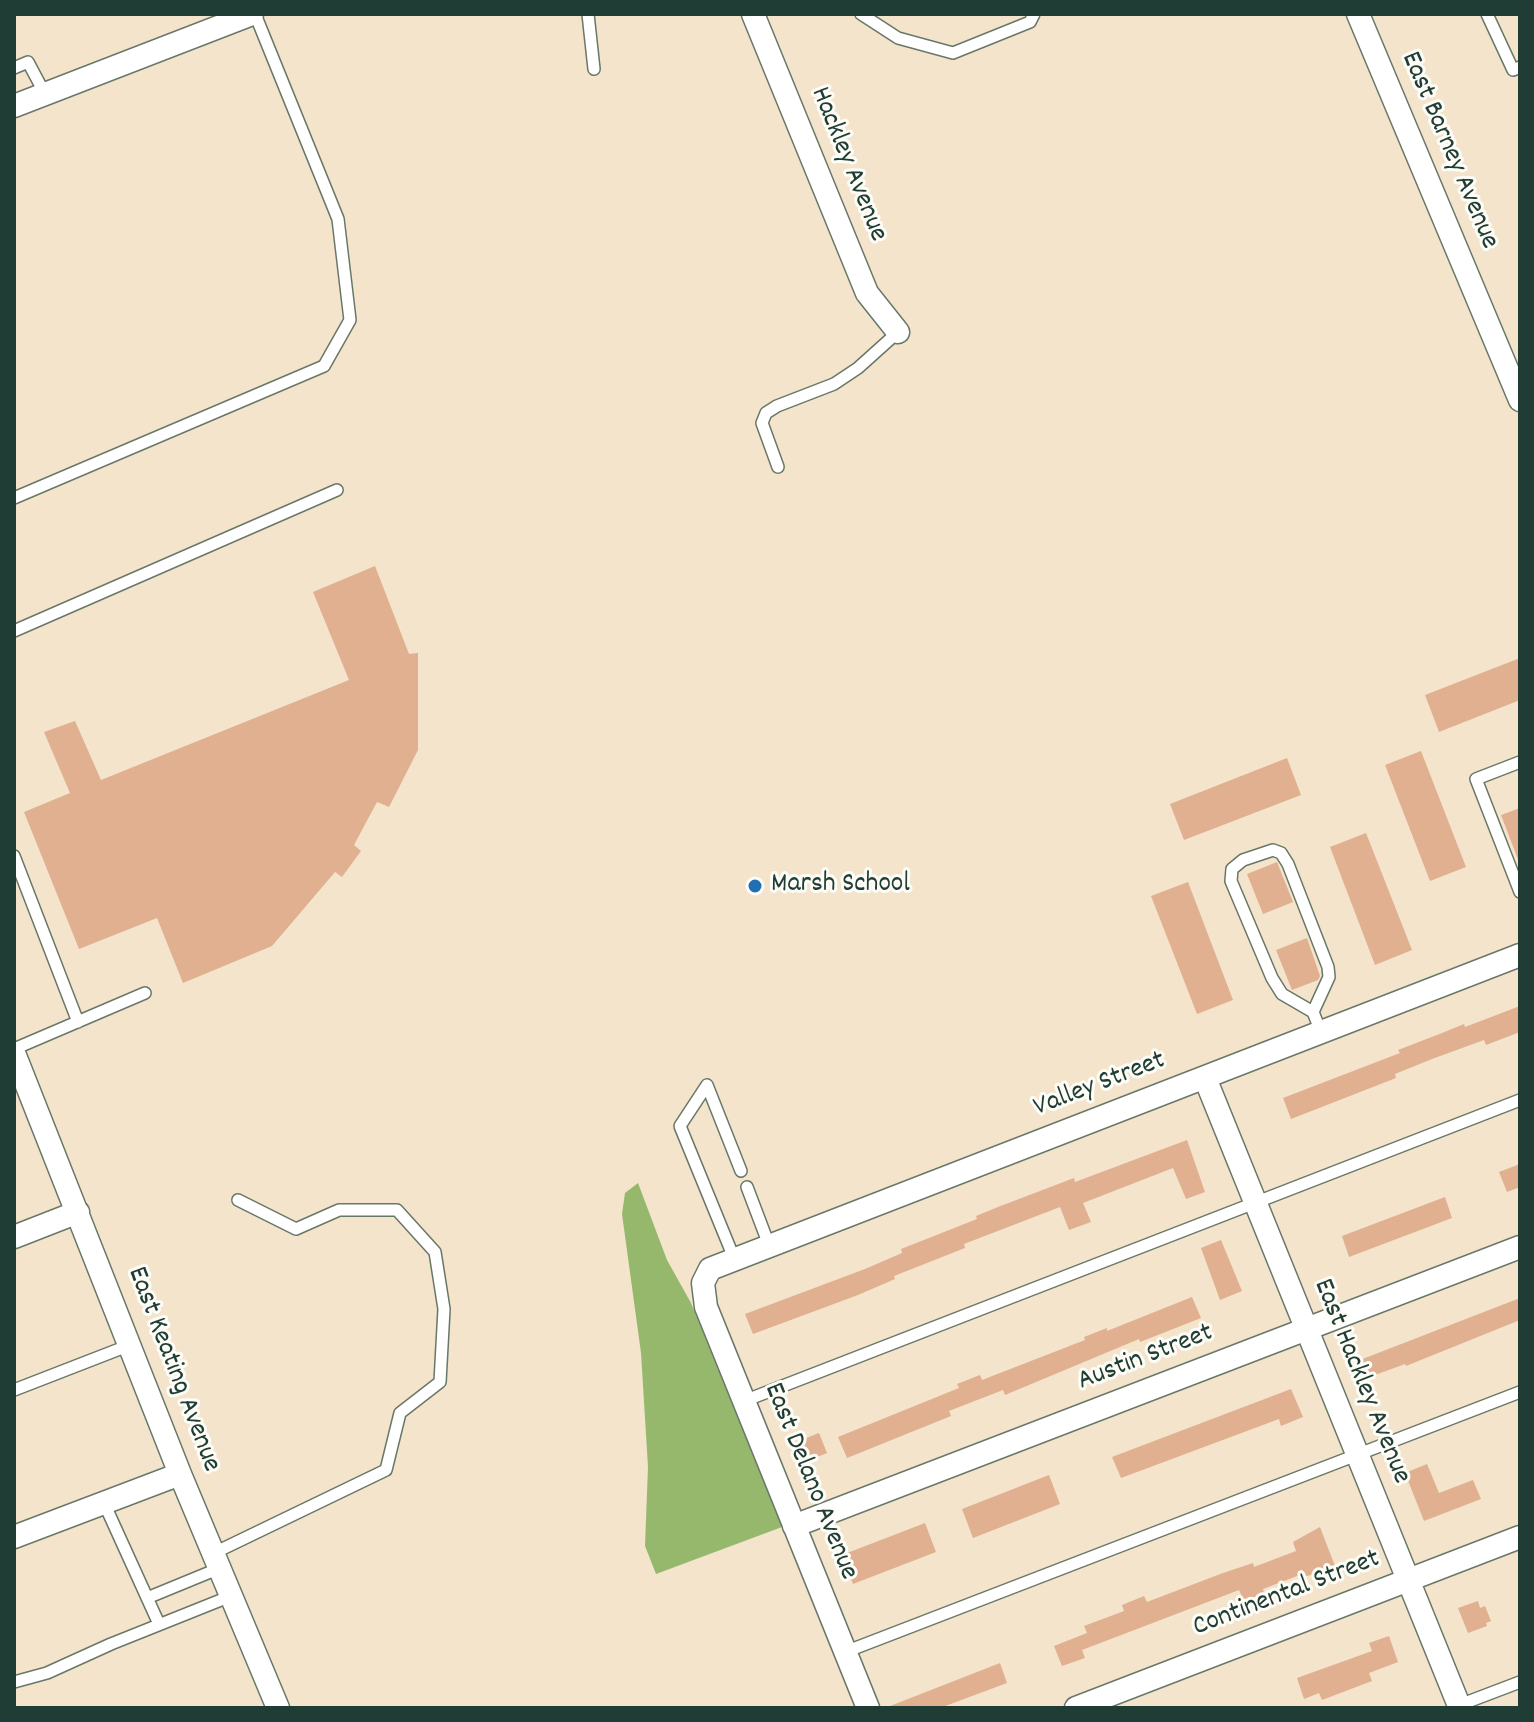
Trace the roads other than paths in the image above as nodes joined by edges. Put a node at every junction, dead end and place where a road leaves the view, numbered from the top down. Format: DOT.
graph roads {
  1 [pos="253,14"];
  2 [pos="588,14"];
  3 [pos="753,14"];
  4 [pos="861,14"];
  5 [pos="1034,14"];
  6 [pos="1358,14"];
  7 [pos="1487,14"];
  8 [pos="1520,67"];
  9 [pos="14,68"];
  10 [pos="594,69"];
  11 [pos="45,94"];
  12 [pos="14,106"];
  13 [pos="898,332"];
  14 [pos="1520,400"];
  15 [pos="778,467"];
  16 [pos="337,490"];
  17 [pos="14,498"];
  18 [pos="14,631"];
  19 [pos="1520,762"];
  20 [pos="14,856"];
  21 [pos="1520,892"];
  22 [pos="1520,955"];
  23 [pos="145,993"];
  24 [pos="78,1022"];
  25 [pos="1317,1022"];
  26 [pos="14,1051"];
  27 [pos="1205,1078"];
  28 [pos="1520,1100"];
  29 [pos="741,1171"];
  30 [pos="747,1187"];
  31 [pos="238,1200"];
  32 [pos="1255,1202"];
  33 [pos="78,1212"];
  34 [pos="14,1237"];
  35 [pos="769,1245"];
  36 [pos="1520,1247"];
  37 [pos="734,1258"];
  38 [pos="705,1276"];
  39 [pos="1306,1330"];
  40 [pos="130,1345"];
  41 [pos="14,1390"];
  42 [pos="1520,1392"];
  43 [pos="744,1401"];
  44 [pos="1357,1455"];
  45 [pos="180,1474"];
  46 [pos="104,1503"];
  47 [pos="794,1526"];
  48 [pos="14,1537"];
  49 [pos="1520,1537"];
  50 [pos="217,1561"];
  51 [pos="1408,1580"];
  52 [pos="231,1596"];
  53 [pos="147,1598"];
  54 [pos="159,1624"];
  55 [pos="845,1652"];
  56 [pos="14,1682"];
  57 [pos="1520,1682"];
  58 [pos="1457,1707"];
  59 [pos="278,1708"];
  60 [pos="868,1708"];
  61 [pos="1076,1708"];
  1 -- 11 [label="street"];
  1 -- 17 [label="lane"];
  2 -- 10 [label="lane"];
  3 -- 13 [label="street, Hackley Avenue"];
  4 -- 5 [label="lane"];
  6 -- 14 [label="street, East Barney Avenue"];
  7 -- 8 [label="lane"];
  9 -- 11 [label="lane"];
  11 -- 12 [label="street"];
  13 -- 15 [label="lane"];
  16 -- 18 [label="lane"];
  19 -- 21 [label="lane"];
  20 -- 24 [label="lane"];
  22 -- 25 [label="street, Valley Street"];
  23 -- 24 [label="lane"];
  24 -- 26 [label="lane"];
  25 -- 25 [label="lane"];
  25 -- 27 [label="street, Valley Street"];
  26 -- 33 [label="street, East Keating Avenue"];
  27 -- 32 [label="street, East Hackley Avenue"];
  27 -- 35 [label="street, Valley Street"];
  28 -- 32 [label="lane"];
  29 -- 37 [label="lane"];
  30 -- 35 [label="lane"];
  31 -- 50 [label="lane"];
  32 -- 39 [label="street, East Hackley Avenue"];
  32 -- 43 [label="lane"];
  33 -- 34 [label="street"];
  33 -- 40 [label="street, East Keating Avenue"];
  35 -- 37 [label="street, Valley Street"];
  36 -- 39 [label="street, Austin Street"];
  37 -- 38 [label="street, Valley Street"];
  38 -- 43 [label="street, East Delano Avenue"];
  39 -- 44 [label="street, East Hackley Avenue"];
  39 -- 47 [label="street, Austin Street"];
  40 -- 41 [label="lane"];
  40 -- 45 [label="street, East Keating Avenue"];
  42 -- 44 [label="lane"];
  43 -- 47 [label="street, East Delano Avenue"];
  44 -- 51 [label="street, East Hackley Avenue"];
  44 -- 55 [label="lane"];
  45 -- 46 [label="street"];
  45 -- 50 [label="street, East Keating Avenue"];
  46 -- 48 [label="street"];
  46 -- 53 [label="lane"];
  47 -- 55 [label="street, East Delano Avenue"];
  49 -- 51 [label="street, Continental Street"];
  50 -- 52 [label="street, East Keating Avenue"];
  50 -- 53 [label="lane"];
  51 -- 58 [label="street, East Hackley Avenue"];
  51 -- 61 [label="street, Continental Street"];
  52 -- 54 [label="lane"];
  52 -- 59 [label="street, East Keating Avenue"];
  53 -- 54 [label="lane"];
  54 -- 56 [label="lane"];
  55 -- 60 [label="street, East Delano Avenue"];
  57 -- 58 [label="lane"];
}
